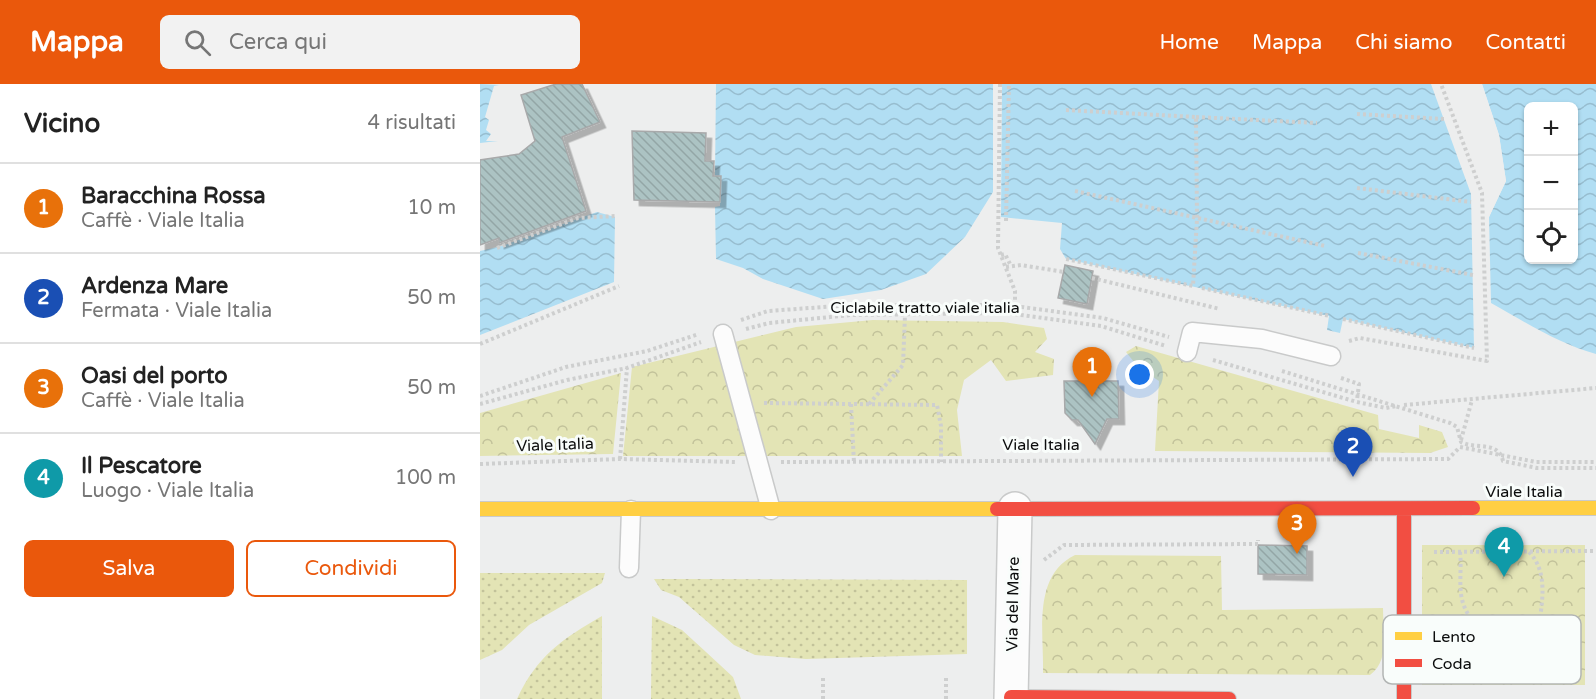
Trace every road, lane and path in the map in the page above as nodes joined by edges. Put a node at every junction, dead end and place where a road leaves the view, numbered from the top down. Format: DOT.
graph roads {
  1 [pos="1000,84"];
  2 [pos="1009,84"];
  3 [pos="1441,84"];
  4 [pos="1066,110"];
  5 [pos="1357,114"];
  6 [pos="1196,117"];
  7 [pos="1444,120"];
  8 [pos="1317,123"];
  9 [pos="1357,188"];
  10 [pos="1075,191"];
  11 [pos="1471,202"];
  12 [pos="616,216"];
  13 [pos="1197,219"];
  14 [pos="1006,221"];
  15 [pos="1325,246"];
  16 [pos="497,248"];
  17 [pos="1358,253"];
  18 [pos="1066,259"];
  19 [pos="1008,266"];
  20 [pos="1064,272"];
  21 [pos="1473,275"];
  22 [pos="1092,278"];
  23 [pos="619,286"];
  24 [pos="1202,288"];
  25 [pos="1015,306"];
  26 [pos="1226,310"];
  27 [pos="1015,314"];
  28 [pos="905,315"];
  29 [pos="1330,316"];
  30 [pos="1343,319"];
  31 [pos="739,321"];
  32 [pos="716,333"];
  33 [pos="480,344"];
  34 [pos="1188,347"];
  35 [pos="1474,348"];
  36 [pos="1331,356"];
  37 [pos="627,368"];
  38 [pos="1275,369"];
  39 [pos="1353,382"];
  40 [pos="1596,388"];
  41 [pos="1359,393"];
  42 [pos="480,396"];
  43 [pos="1357,400"];
  44 [pos="1472,400"];
  45 [pos="741,403"];
  46 [pos="480,404"];
  47 [pos="850,404"];
  48 [pos="868,404"];
  49 [pos="1401,405"];
  50 [pos="1460,444"];
  51 [pos="1502,455"];
  52 [pos="620,459"];
  53 [pos="1258,461"];
  54 [pos="760,462"];
  55 [pos="941,462"];
  56 [pos="1596,462"];
  57 [pos="854,463"];
  58 [pos="480,464"];
  59 [pos="1258,468"];
  60 [pos="1596,468"];
  61 [pos="1596,508"];
  62 [pos="480,509"];
  63 [pos="1015,509"];
  64 [pos="632,510"];
  65 [pos="771,510"];
  66 [pos="1404,510"];
  67 [pos="1258,539"];
  68 [pos="1404,552"];
  69 [pos="1461,552"];
  70 [pos="1528,552"];
  71 [pos="1596,552"];
  72 [pos="1040,567"];
  73 [pos="629,568"];
  74 [pos="1404,615"];
  75 [pos="1470,615"];
  76 [pos="1540,615"];
  77 [pos="823,676"];
  78 [pos="946,678"];
  79 [pos="1011,698"];
  80 [pos="823,699"];
  81 [pos="946,699"];
  82 [pos="1230,699"];
  1 -- 19 [label="path"];
  2 -- 14 [label="path"];
  3 -- 36 [label="path"];
  4 -- 6 [label="path"];
  5 -- 7 [label="path"];
  6 -- 8 [label="path"];
  6 -- 13 [label="path"];
  9 -- 11 [label="path"];
  10 -- 13 [label="path"];
  12 -- 16 [label="path"];
  13 -- 15 [label="path"];
  13 -- 18 [label="path"];
  17 -- 21 [label="path"];
  19 -- 20 [label="path"];
  19 -- 25 [label="path"];
  22 -- 26 [label="path"];
  23 -- 33 [label="path"];
  24 -- 29 [label="path"];
  25 -- 27 [label="path"];
  25 -- 31 [label="path, Ciclabile tratto viale italia"];
  25 -- 34 [label="path, Ciclabile tratto viale italia"];
  27 -- 28 [label="path"];
  27 -- 34 [label="path"];
  28 -- 32 [label="path"];
  28 -- 48 [label="path"];
  30 -- 35 [label="path"];
  32 -- 37 [label="path"];
  32 -- 42 [label="path"];
  32 -- 45 [label="lane"];
  34 -- 36 [label="lane"];
  34 -- 49 [label="path"];
  37 -- 46 [label="path"];
  37 -- 52 [label="path"];
  38 -- 41 [label="path"];
  39 -- 41 [label="path"];
  40 -- 44 [label="path"];
  41 -- 43 [label="path"];
  41 -- 49 [label="path"];
  44 -- 49 [label="path"];
  44 -- 50 [label="path"];
  45 -- 47 [label="path"];
  45 -- 54 [label="lane"];
  47 -- 48 [label="path"];
  47 -- 57 [label="path"];
  48 -- 55 [label="path"];
  49 -- 50 [label="path"];
  50 -- 51 [label="path, Viale Italia"];
  50 -- 53 [label="path, Viale Italia"];
  51 -- 56 [label="path, Viale Italia"];
  51 -- 60 [label="path"];
  52 -- 54 [label="path, Viale Italia"];
  52 -- 58 [label="path, Viale Italia"];
  53 -- 55 [label="path, Viale Italia"];
  53 -- 59 [label="path"];
  54 -- 57 [label="path, Viale Italia"];
  54 -- 65 [label="lane"];
  55 -- 57 [label="path, Viale Italia"];
  61 -- 66 [label="main road, Viale Italia"];
  62 -- 64 [label="main road, Viale Italia"];
  63 -- 65 [label="main road, Viale Italia"];
  63 -- 66 [label="main road, Viale Italia"];
  63 -- 79 [label="street, Via del Mare"];
  64 -- 65 [label="main road, Viale Italia"];
  64 -- 73 [label="lane"];
  66 -- 68 [label="main road"];
  67 -- 72 [label="path"];
  68 -- 69 [label="path"];
  68 -- 74 [label="main road"];
  69 -- 70 [label="path"];
  69 -- 75 [label="path"];
  70 -- 71 [label="path"];
  70 -- 76 [label="path"];
  77 -- 80 [label="path"];
  78 -- 81 [label="path"];
  79 -- 82 [label="main road"];
}
